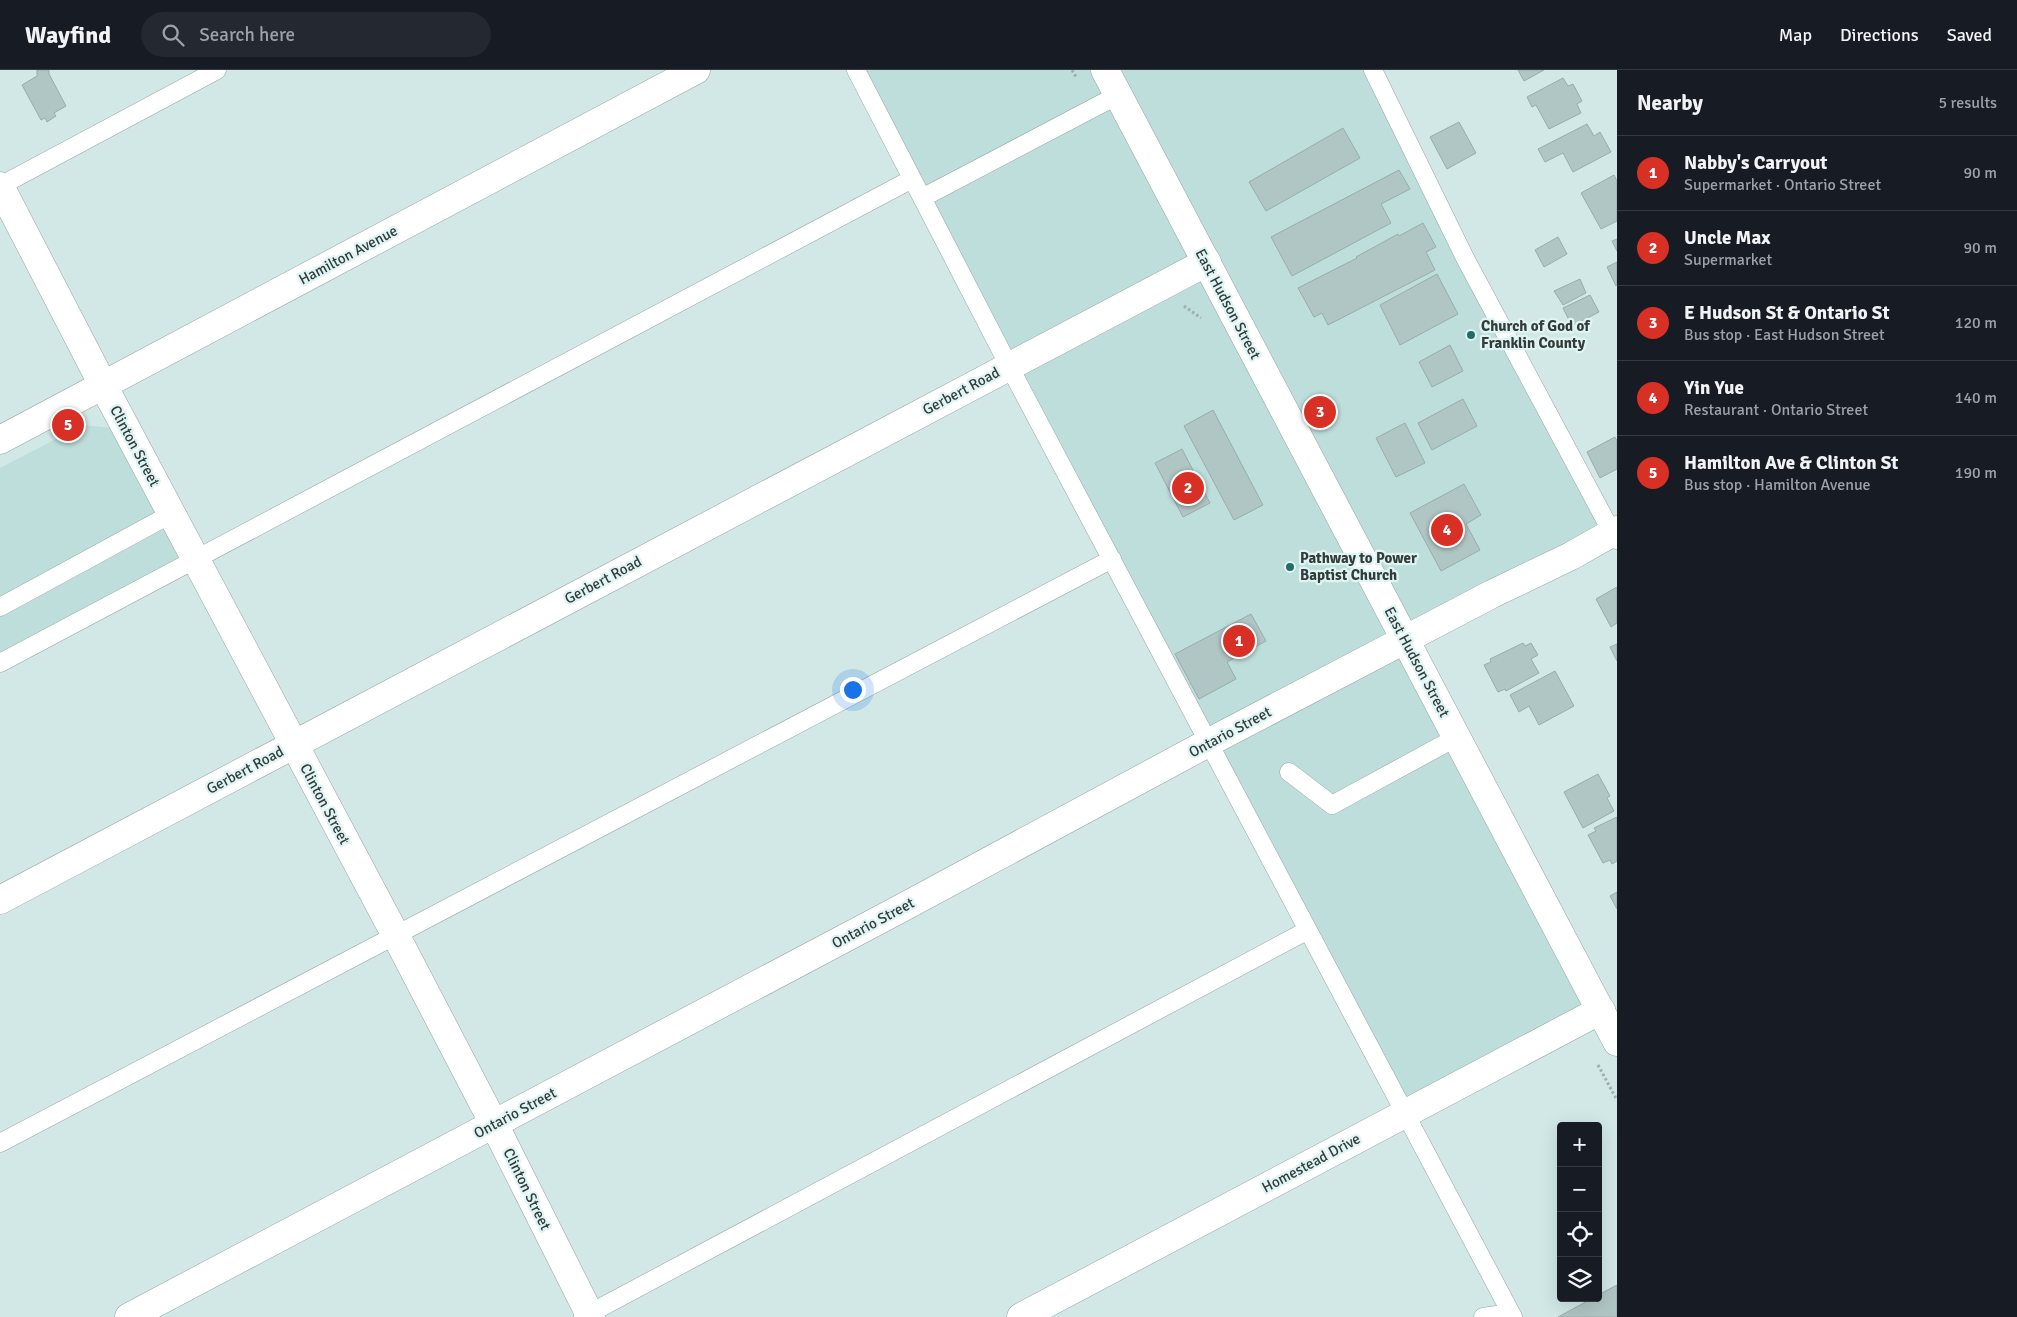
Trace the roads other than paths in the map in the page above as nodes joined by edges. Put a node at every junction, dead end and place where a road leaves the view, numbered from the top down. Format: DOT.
graph roads {
  1 [pos="217,70"];
  2 [pos="696,70"];
  3 [pos="856,70"];
  4 [pos="1105,70"];
  5 [pos="1373,70"];
  6 [pos="1118,95"];
  7 [pos="912,179"];
  8 [pos="0,186"];
  9 [pos="922,198"];
  10 [pos="1207,262"];
  11 [pos="1009,366"];
  12 [pos="103,385"];
  13 [pos="0,440"];
  14 [pos="171,514"];
  15 [pos="1615,535"];
  16 [pos="1112,559"];
  17 [pos="196,561"];
  18 [pos="0,607"];
  19 [pos="1406,640"];
  20 [pos="0,663"];
  21 [pos="1456,737"];
  22 [pos="1210,742"];
  23 [pos="293,744"];
  24 [pos="1289,772"];
  25 [pos="0,900"];
  26 [pos="1308,930"];
  27 [pos="396,934"];
  28 [pos="1600,1010"];
  29 [pos="1617,1042"];
  30 [pos="1404,1114"];
  31 [pos="494,1124"];
  32 [pos="0,1142"];
  33 [pos="1512,1315"];
  34 [pos="587,1316"];
  35 [pos="129,1317"];
  36 [pos="1021,1317"];
  37 [pos="1483,1317"];
  1 -- 8 [label="lane"];
  2 -- 12 [label="street, Hamilton Avenue"];
  3 -- 7 [label="lane"];
  4 -- 6 [label="street, East Hudson Street"];
  5 -- 15 [label="lane"];
  6 -- 9 [label="lane"];
  6 -- 10 [label="street, East Hudson Street"];
  7 -- 9 [label="lane"];
  7 -- 17 [label="lane"];
  8 -- 12 [label="street, Clinton Street"];
  9 -- 11 [label="lane"];
  10 -- 11 [label="street, Gerbert Road"];
  10 -- 19 [label="street, East Hudson Street"];
  11 -- 16 [label="lane"];
  11 -- 23 [label="street, Gerbert Road"];
  12 -- 13 [label="street, Hamilton Avenue"];
  12 -- 14 [label="street, Clinton Street"];
  14 -- 17 [label="street, Clinton Street"];
  14 -- 18 [label="lane"];
  15 -- 19 [label="street, Ontario Street"];
  16 -- 22 [label="lane"];
  16 -- 27 [label="lane"];
  17 -- 20 [label="lane"];
  17 -- 23 [label="street, Clinton Street"];
  19 -- 21 [label="street, East Hudson Street"];
  19 -- 22 [label="street, Ontario Street"];
  21 -- 24 [label="lane"];
  21 -- 28 [label="street, East Hudson Street"];
  22 -- 26 [label="lane"];
  22 -- 31 [label="street, Ontario Street"];
  23 -- 25 [label="street, Gerbert Road"];
  23 -- 27 [label="street, Clinton Street"];
  26 -- 30 [label="lane"];
  26 -- 34 [label="lane"];
  27 -- 31 [label="street, Clinton Street"];
  27 -- 32 [label="lane"];
  28 -- 29 [label="street, East Hudson Street"];
  28 -- 30 [label="street, Homestead Drive"];
  30 -- 33 [label="lane"];
  30 -- 36 [label="street, Homestead Drive"];
  31 -- 34 [label="street, Clinton Street"];
  31 -- 35 [label="street, Ontario Street"];
  33 -- 37 [label="lane"];
}
